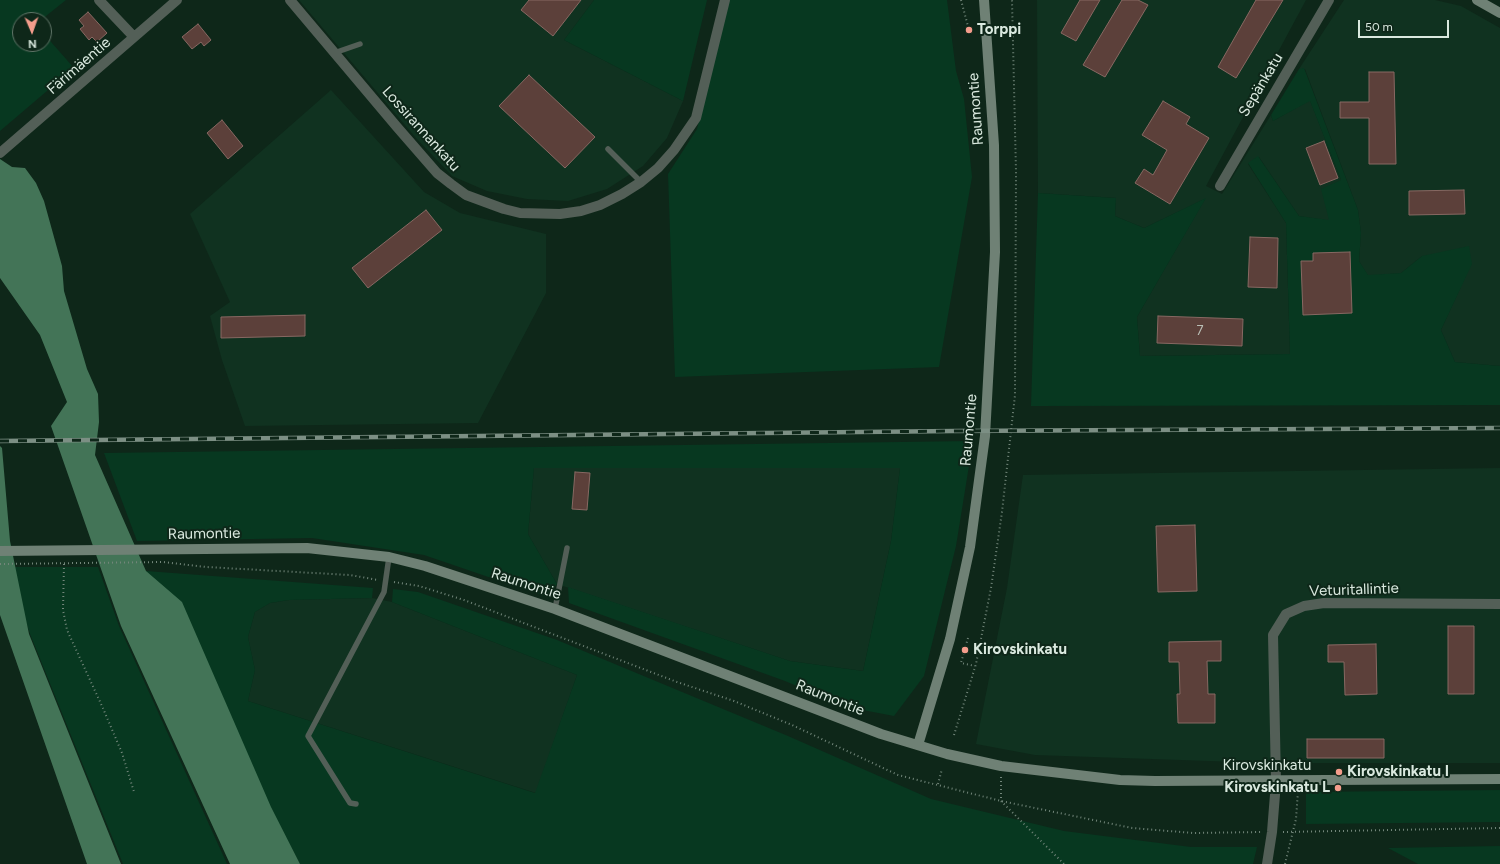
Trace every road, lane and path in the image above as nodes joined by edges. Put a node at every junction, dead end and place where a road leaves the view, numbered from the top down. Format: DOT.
graph roads {
  1 [pos="99,0"];
  2 [pos="176,0"];
  3 [pos="290,0"];
  4 [pos="724,0"];
  5 [pos="961,0"];
  6 [pos="984,0"];
  7 [pos="1012,0"];
  8 [pos="1329,0"];
  9 [pos="1482,1"];
  10 [pos="1500,13"];
  11 [pos="969,30"];
  12 [pos="134,37"];
  13 [pos="360,44"];
  14 [pos="334,53"];
  15 [pos="608,149"];
  16 [pos="0,153"];
  17 [pos="641,182"];
  18 [pos="1220,186"];
  19 [pos="567,548"];
  20 [pos="0,551"];
  21 [pos="64,551"];
  22 [pos="389,557"];
  23 [pos="0,564"];
  24 [pos="64,564"];
  25 [pos="385,581"];
  26 [pos="1500,604"];
  27 [pos="555,609"];
  28 [pos="968,638"];
  29 [pos="975,666"];
  30 [pos="954,735"];
  31 [pos="918,745"];
  32 [pos="1001,766"];
  33 [pos="942,769"];
  34 [pos="1500,778"];
  35 [pos="1299,781"];
  36 [pos="1276,782"];
  37 [pos="938,784"];
  38 [pos="134,792"];
  39 [pos="1001,801"];
  40 [pos="356,804"];
  41 [pos="1500,828"];
  42 [pos="1293,831"];
  43 [pos="1272,832"];
  44 [pos="1064,864"];
  45 [pos="1267,864"];
  46 [pos="1285,864"];
  1 -- 12 [label="street"];
  2 -- 12 [label="street, Färimäentie"];
  3 -- 14 [label="street, Lossirannankatu"];
  4 -- 17 [label="street, Lossirannankatu"];
  5 -- 11 [label="path"];
  6 -- 31 [label="street, Raumontie"];
  7 -- 29 [label="path"];
  8 -- 18 [label="street, Sepänkatu"];
  9 -- 10 [label="street"];
  12 -- 16 [label="street, Färimäentie"];
  13 -- 14 [label="lane"];
  14 -- 17 [label="street, Lossirannankatu"];
  15 -- 17 [label="lane"];
  19 -- 27 [label="lane"];
  20 -- 21 [label="street, Raumontie"];
  21 -- 22 [label="street, Raumontie"];
  21 -- 24 [label="path"];
  22 -- 25 [label="lane"];
  22 -- 27 [label="street, Raumontie"];
  23 -- 24 [label="path"];
  24 -- 25 [label="path"];
  24 -- 38 [label="path"];
  25 -- 37 [label="path"];
  25 -- 40 [label="lane"];
  26 -- 36 [label="street, Veturitallintie"];
  27 -- 31 [label="street, Raumontie"];
  28 -- 29 [label="path"];
  29 -- 30 [label="path"];
  31 -- 32 [label="street, Kirovskinkatu"];
  32 -- 36 [label="street, Kirovskinkatu"];
  32 -- 39 [label="path"];
  33 -- 37 [label="path"];
  34 -- 35 [label="street, Kirovskinkatu"];
  35 -- 36 [label="street, Kirovskinkatu"];
  35 -- 42 [label="path"];
  36 -- 43 [label="street, Veturitallintie"];
  37 -- 39 [label="path"];
  39 -- 43 [label="path"];
  39 -- 44 [label="path"];
  41 -- 42 [label="path"];
  42 -- 43 [label="path"];
  42 -- 46 [label="path"];
  43 -- 45 [label="street, Veturitallintie"];
}
